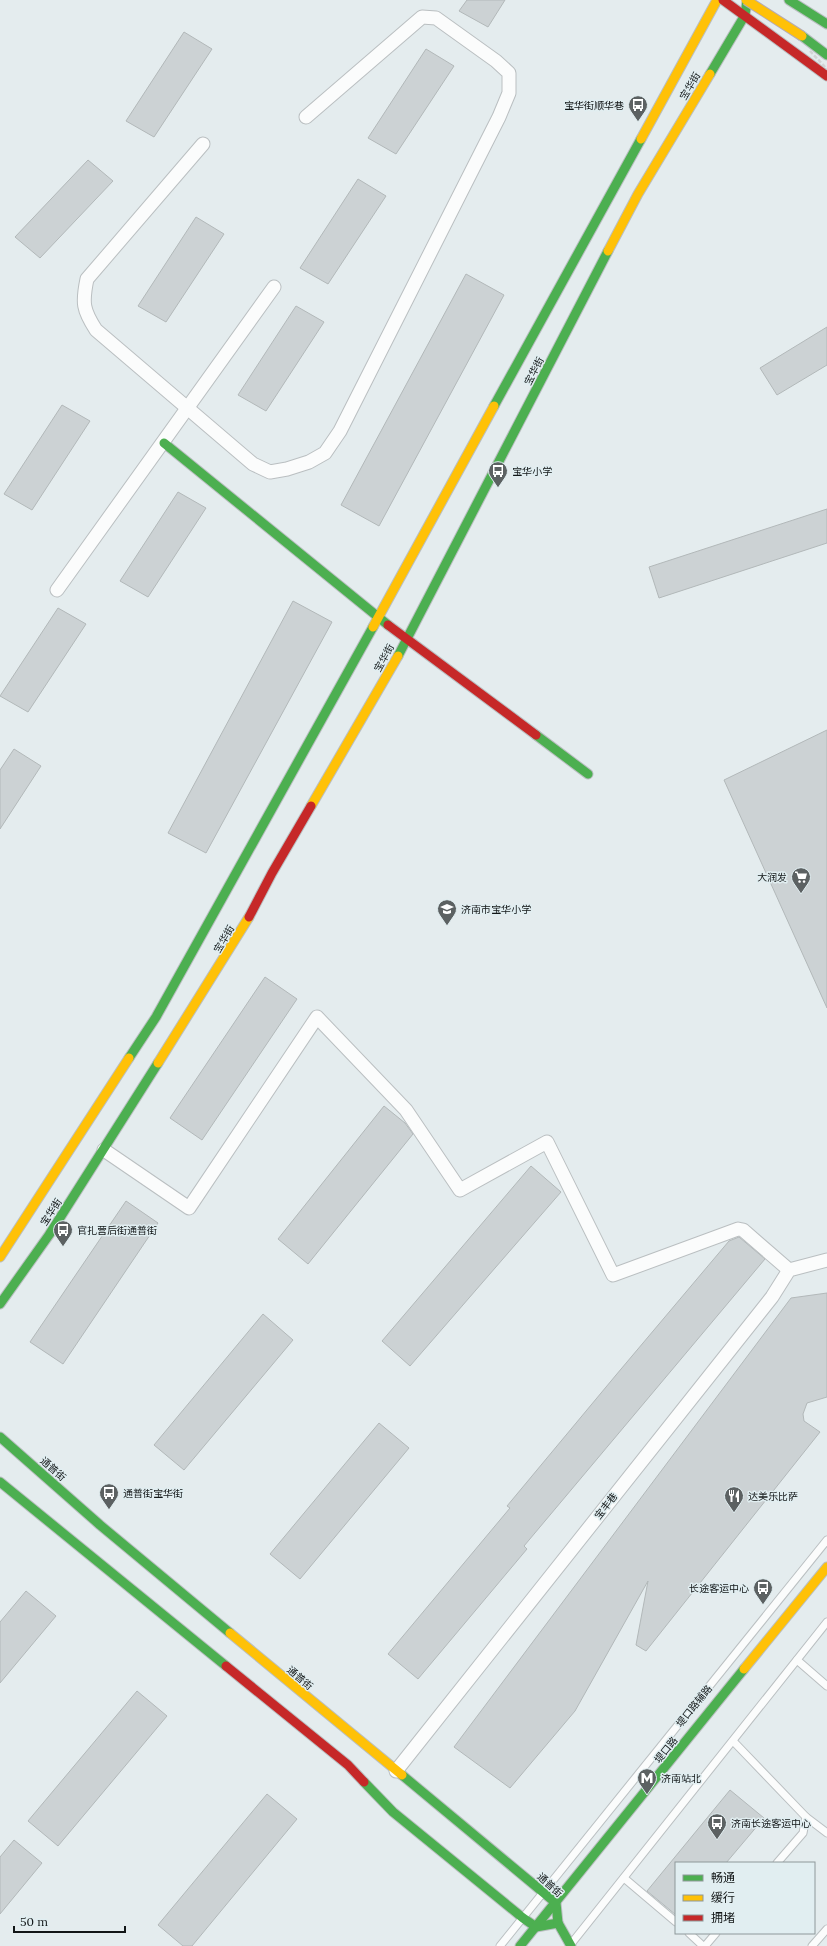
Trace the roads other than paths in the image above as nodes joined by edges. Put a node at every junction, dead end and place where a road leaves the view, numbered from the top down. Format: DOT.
graph roads {
  1 [pos="717,0"];
  2 [pos="723,0"];
  3 [pos="747,0"];
  4 [pos="789,0"];
  5 [pos="745,15"];
  6 [pos="827,24"];
  7 [pos="802,36"];
  8 [pos="827,55"];
  9 [pos="827,61"];
  10 [pos="827,76"];
  11 [pos="306,117"];
  12 [pos="203,144"];
  13 [pos="274,287"];
  14 [pos="188,408"];
  15 [pos="164,443"];
  16 [pos="57,590"];
  17 [pos="378,618"];
  18 [pos="406,640"];
  19 [pos="588,774"];
  20 [pos="104,1150"];
  21 [pos="0,1257"];
  22 [pos="827,1260"];
  23 [pos="789,1270"];
  24 [pos="0,1304"];
  25 [pos="0,1437"];
  26 [pos="0,1482"];
  27 [pos="827,1540"];
  28 [pos="827,1567"];
  29 [pos="827,1622"];
  30 [pos="797,1660"];
  31 [pos="827,1686"];
  32 [pos="733,1741"];
  33 [pos="396,1771"];
  34 [pos="806,1817"];
  35 [pos="827,1833"];
  36 [pos="778,1862"];
  37 [pos="624,1878"];
  38 [pos="543,1893"];
  39 [pos="556,1903"];
  40 [pos="567,1912"];
  41 [pos="523,1918"];
  42 [pos="675,1921"];
  43 [pos="558,1923"];
  44 [pos="536,1927"];
  45 [pos="827,1929"];
  46 [pos="549,1934"];
  47 [pos="690,1934"];
  48 [pos="715,1934"];
  49 [pos="500,1946"];
  50 [pos="520,1946"];
  51 [pos="570,1946"];
  52 [pos="704,1946"];
  53 [pos="812,1946"];
  1 -- 17 [label="main road, 宝华街"];
  2 -- 5 [label="main road"];
  3 -- 5 [label="main road, 宝华街"];
  3 -- 7 [label="main road, bridge"];
  4 -- 6 [label="main road"];
  5 -- 10 [label="main road"];
  5 -- 18 [label="main road, 宝华街"];
  7 -- 8 [label="main road"];
  7 -- 9 [label="main road"];
  11 -- 14 [label="street"];
  12 -- 14 [label="street"];
  13 -- 14 [label="street"];
  14 -- 15 [label="street"];
  15 -- 16 [label="street"];
  15 -- 17 [label="main road"];
  17 -- 18 [label="main road"];
  17 -- 21 [label="main road, 宝华街"];
  18 -- 19 [label="main road"];
  18 -- 20 [label="main road, 宝华街"];
  20 -- 23 [label="street"];
  20 -- 24 [label="main road, 宝华街"];
  22 -- 23 [label="street"];
  23 -- 33 [label="street, 宝丰巷"];
  25 -- 33 [label="main road, 通普街"];
  26 -- 41 [label="main road"];
  27 -- 38 [label="lane, 堤口路辅路"];
  28 -- 39 [label="main road, 堤口路"];
  29 -- 30 [label="lane"];
  30 -- 31 [label="lane"];
  30 -- 32 [label="lane"];
  32 -- 34 [label="lane"];
  32 -- 37 [label="lane"];
  33 -- 38 [label="main road, 通普街"];
  34 -- 35 [label="lane"];
  34 -- 36 [label="lane"];
  37 -- 42 [label="lane"];
  37 -- 51 [label="lane"];
  38 -- 39 [label="main road, 通普街"];
  38 -- 41 [label="lane, 堤口路辅路"];
  39 -- 43 [label="main road, 通普街"];
  39 -- 44 [label="main road, 堤口路"];
  40 -- 43 [label="main road"];
  41 -- 44 [label="main road"];
  41 -- 49 [label="lane, 堤口路辅路"];
  43 -- 44 [label="main road"];
  43 -- 46 [label="main road"];
  43 -- 51 [label="main road"];
  44 -- 50 [label="main road, 堤口路"];
  45 -- 53 [label="lane"];
  47 -- 52 [label="lane"];
  48 -- 52 [label="lane"];
}
